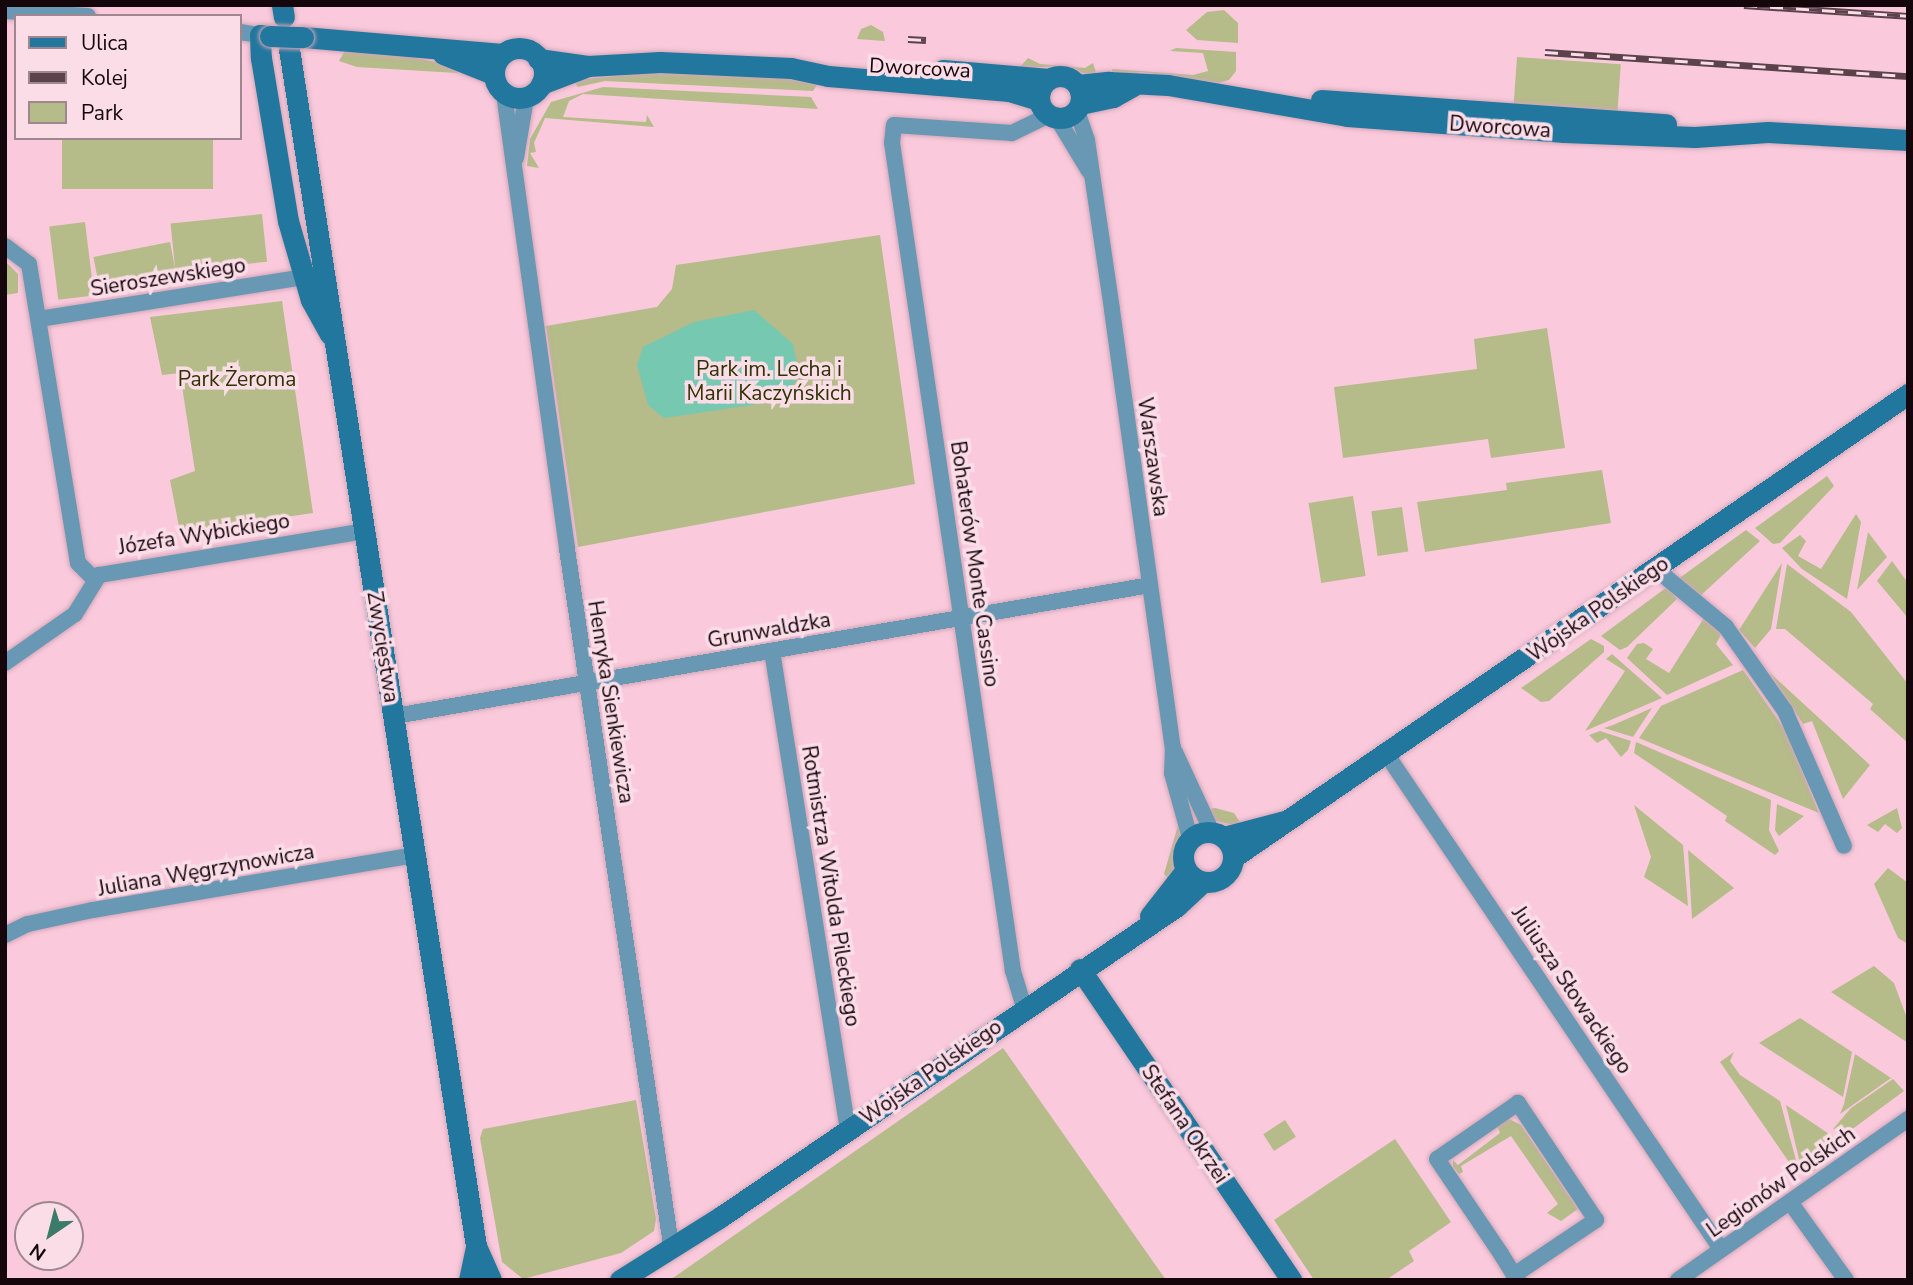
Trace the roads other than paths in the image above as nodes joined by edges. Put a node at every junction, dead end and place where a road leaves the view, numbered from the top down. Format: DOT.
graph roads {
  1 [pos="5,11"];
  2 [pos="55,14"];
  3 [pos="257,34"];
  4 [pos="296,43"];
  5 [pos="538,59"];
  6 [pos="498,64"];
  7 [pos="588,66"];
  8 [pos="791,68"];
  9 [pos="1049,79"];
  10 [pos="534,91"];
  11 [pos="504,94"];
  12 [pos="1063,106"];
  13 [pos="894,125"];
  14 [pos="1908,140"];
  15 [pos="514,164"];
  16 [pos="5,246"];
  17 [pos="304,277"];
  18 [pos="38,319"];
  19 [pos="336,346"];
  20 [pos="1908,394"];
  21 [pos="365,531"];
  22 [pos="1656,569"];
  23 [pos="94,579"];
  24 [pos="1150,585"];
  25 [pos="962,618"];
  26 [pos="772,651"];
  27 [pos="5,663"];
  28 [pos="586,680"];
  29 [pos="395,716"];
  30 [pos="1173,747"];
  31 [pos="1387,755"];
  32 [pos="1287,820"];
  33 [pos="1218,835"];
  34 [pos="1190,838"];
  35 [pos="1844,846"];
  36 [pos="416,855"];
  37 [pos="1234,857"];
  38 [pos="1194,876"];
  39 [pos="5,935"];
  40 [pos="1080,969"];
  41 [pos="1024,1007"];
  42 [pos="1908,1119"];
  43 [pos="848,1129"];
  44 [pos="1790,1202"];
  45 [pos="719,1218"];
  46 [pos="671,1245"];
  47 [pos="476,1246"];
  48 [pos="1721,1249"];
  49 [pos="1516,1277"];
  50 [pos="469,1280"];
  51 [pos="491,1280"];
  52 [pos="620,1280"];
  53 [pos="646,1280"];
  54 [pos="1291,1280"];
  55 [pos="1678,1280"];
  56 [pos="1846,1280"];
  1 -- 2 [label="street"];
  3 -- 4 [label="street, bridge"];
  3 -- 17 [label="street"];
  4 -- 6 [label="street"];
  4 -- 19 [label="street, Zwycięstwa"];
  5 -- 6 [label="street"];
  5 -- 7 [label="street, Dworcowa"];
  5 -- 10 [label="street"];
  6 -- 11 [label="street"];
  7 -- 8 [label="street, Dworcowa"];
  7 -- 10 [label="street, Dworcowa"];
  8 -- 9 [label="street, Dworcowa"];
  8 -- 12 [label="street, Dworcowa"];
  9 -- 12 [label="street"];
  9 -- 12 [label="street, Dworcowa"];
  10 -- 11 [label="street"];
  10 -- 15 [label="street, Henryka Sienkiewicza"];
  11 -- 15 [label="street, Henryka Sienkiewicza"];
  12 -- 13 [label="street, Dworcowa"];
  12 -- 14 [label="street, Dworcowa"];
  12 -- 24 [label="street, Warszawska"];
  13 -- 25 [label="street, Bohaterów Monte Cassino"];
  15 -- 28 [label="street, Henryka Sienkiewicza"];
  16 -- 18 [label="street"];
  17 -- 18 [label="street, Sieroszewskiego"];
  17 -- 19 [label="street"];
  18 -- 23 [label="street"];
  19 -- 21 [label="street, Zwycięstwa"];
  20 -- 22 [label="street, Wojska Polskiego"];
  21 -- 23 [label="street, Józefa Wybickiego"];
  21 -- 29 [label="street, Zwycięstwa"];
  22 -- 31 [label="street, Wojska Polskiego"];
  22 -- 35 [label="street"];
  23 -- 27 [label="street"];
  24 -- 25 [label="street, Grunwaldzka"];
  24 -- 30 [label="street, Warszawska"];
  25 -- 26 [label="street, Grunwaldzka"];
  25 -- 41 [label="street, Bohaterów Monte Cassino"];
  26 -- 28 [label="street, Grunwaldzka"];
  26 -- 43 [label="street, Rotmistrza Witolda Pileckiego"];
  28 -- 29 [label="street, Grunwaldzka"];
  28 -- 46 [label="street, Henryka Sienkiewicza"];
  29 -- 36 [label="street, Zwycięstwa"];
  30 -- 33 [label="street, Warszawska"];
  30 -- 34 [label="street, Warszawska"];
  31 -- 32 [label="street, Wojska Polskiego"];
  31 -- 48 [label="street, Juliusza Słowackiego"];
  32 -- 33 [label="street, Wojska Polskiego"];
  32 -- 37 [label="street, Wojska Polskiego"];
  33 -- 34 [label="street"];
  33 -- 37 [label="street"];
  34 -- 38 [label="street"];
  36 -- 39 [label="street, Juliana Węgrzynowicza"];
  36 -- 47 [label="street, Zwycięstwa"];
  37 -- 38 [label="street"];
  38 -- 40 [label="street, Wojska Polskiego"];
  40 -- 41 [label="street, Wojska Polskiego"];
  40 -- 54 [label="street, Stefana Okrzei"];
  41 -- 43 [label="street, Wojska Polskiego"];
  42 -- 44 [label="street, Legionów Polskich"];
  43 -- 45 [label="street, Wojska Polskiego"];
  44 -- 48 [label="street, Legionów Polskich"];
  44 -- 56 [label="street"];
  45 -- 46 [label="street, Wojska Polskiego"];
  45 -- 53 [label="street, Wojska Polskiego"];
  46 -- 52 [label="street, Wojska Polskiego"];
  47 -- 50 [label="street, Zwycięstwa"];
  47 -- 51 [label="street, Zwycięstwa"];
  48 -- 55 [label="street, Legionów Polskich"];
  49 -- 49 [label="street"];
}
